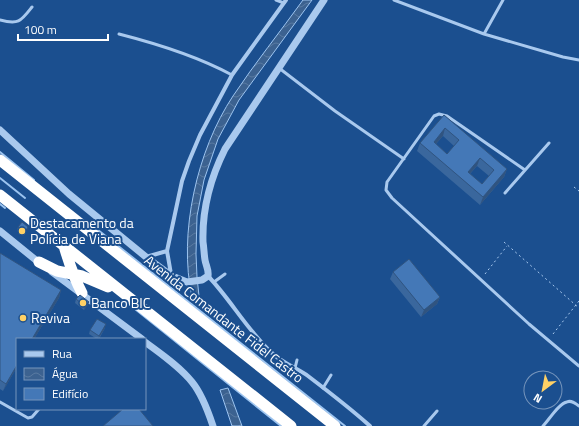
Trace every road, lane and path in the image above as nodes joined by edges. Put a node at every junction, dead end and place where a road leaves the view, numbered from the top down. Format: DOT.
graph roads {
  1 [pos="276,0"];
  2 [pos="324,0"];
  3 [pos="394,0"];
  4 [pos="504,0"];
  5 [pos="285,2"];
  6 [pos="32,7"];
  7 [pos="0,20"];
  8 [pos="120,34"];
  9 [pos="484,34"];
  10 [pos="579,60"];
  11 [pos="278,68"];
  12 [pos="232,75"];
  13 [pos="0,130"];
  14 [pos="549,142"];
  15 [pos="404,159"];
  16 [pos="0,160"];
  17 [pos="525,170"];
  18 [pos="574,187"];
  19 [pos="579,191"];
  20 [pos="505,193"];
  21 [pos="0,195"];
  22 [pos="85,218"];
  23 [pos="0,231"];
  24 [pos="504,242"];
  25 [pos="508,245"];
  26 [pos="167,250"];
  27 [pos="65,252"];
  28 [pos="146,257"];
  29 [pos="39,262"];
  30 [pos="49,268"];
  31 [pos="73,274"];
  32 [pos="225,274"];
  33 [pos="485,274"];
  34 [pos="172,276"];
  35 [pos="208,276"];
  36 [pos="214,282"];
  37 [pos="82,293"];
  38 [pos="579,301"];
  39 [pos="137,305"];
  40 [pos="576,305"];
  41 [pos="579,308"];
  42 [pos="553,334"];
  43 [pos="141,338"];
  44 [pos="146,343"];
  45 [pos="297,360"];
  46 [pos="579,366"];
  47 [pos="295,368"];
  48 [pos="332,376"];
  49 [pos="323,388"];
  50 [pos="0,402"];
  51 [pos="579,406"];
  52 [pos="38,410"];
  53 [pos="436,411"];
  54 [pos="213,426"];
  55 [pos="291,426"];
  56 [pos="335,426"];
  57 [pos="370,426"];
  58 [pos="424,426"];
  59 [pos="544,426"];
  1 -- 5 [label="lane"];
  2 -- 11 [label="street"];
  3 -- 9 [label="lane"];
  4 -- 9 [label="lane"];
  5 -- 12 [label="street"];
  6 -- 7 [label="lane"];
  8 -- 12 [label="lane"];
  9 -- 10 [label="lane"];
  11 -- 15 [label="lane"];
  11 -- 35 [label="street"];
  12 -- 26 [label="street"];
  13 -- 22 [label="street"];
  14 -- 17 [label="lane"];
  15 -- 17 [label="lane"];
  15 -- 46 [label="lane"];
  16 -- 22 [label="highway, Avenida Comandante Fidel Castro"];
  17 -- 20 [label="lane"];
  18 -- 19 [label="path"];
  21 -- 27 [label="highway"];
  22 -- 28 [label="street"];
  22 -- 56 [label="highway, Avenida Comandante Fidel Castro"];
  23 -- 29 [label="street"];
  24 -- 25 [label="path"];
  25 -- 33 [label="path"];
  25 -- 40 [label="path"];
  26 -- 28 [label="street"];
  26 -- 34 [label="street"];
  27 -- 30 [label="highway"];
  27 -- 31 [label="highway"];
  27 -- 39 [label="highway"];
  28 -- 34 [label="street"];
  29 -- 30 [label="highway"];
  29 -- 37 [label="street"];
  30 -- 31 [label="highway"];
  31 -- 37 [label="highway"];
  31 -- 39 [label="highway"];
  32 -- 36 [label="lane"];
  34 -- 35 [label="street"];
  35 -- 36 [label="street"];
  36 -- 47 [label="street"];
  37 -- 43 [label="street"];
  38 -- 40 [label="path"];
  39 -- 55 [label="highway"];
  40 -- 41 [label="path"];
  40 -- 42 [label="path"];
  44 -- 54 [label="street"];
  45 -- 47 [label="lane"];
  47 -- 49 [label="street"];
  48 -- 49 [label="lane"];
  49 -- 57 [label="street"];
  50 -- 52 [label="lane"];
  51 -- 59 [label="lane"];
  53 -- 58 [label="lane"];
}
